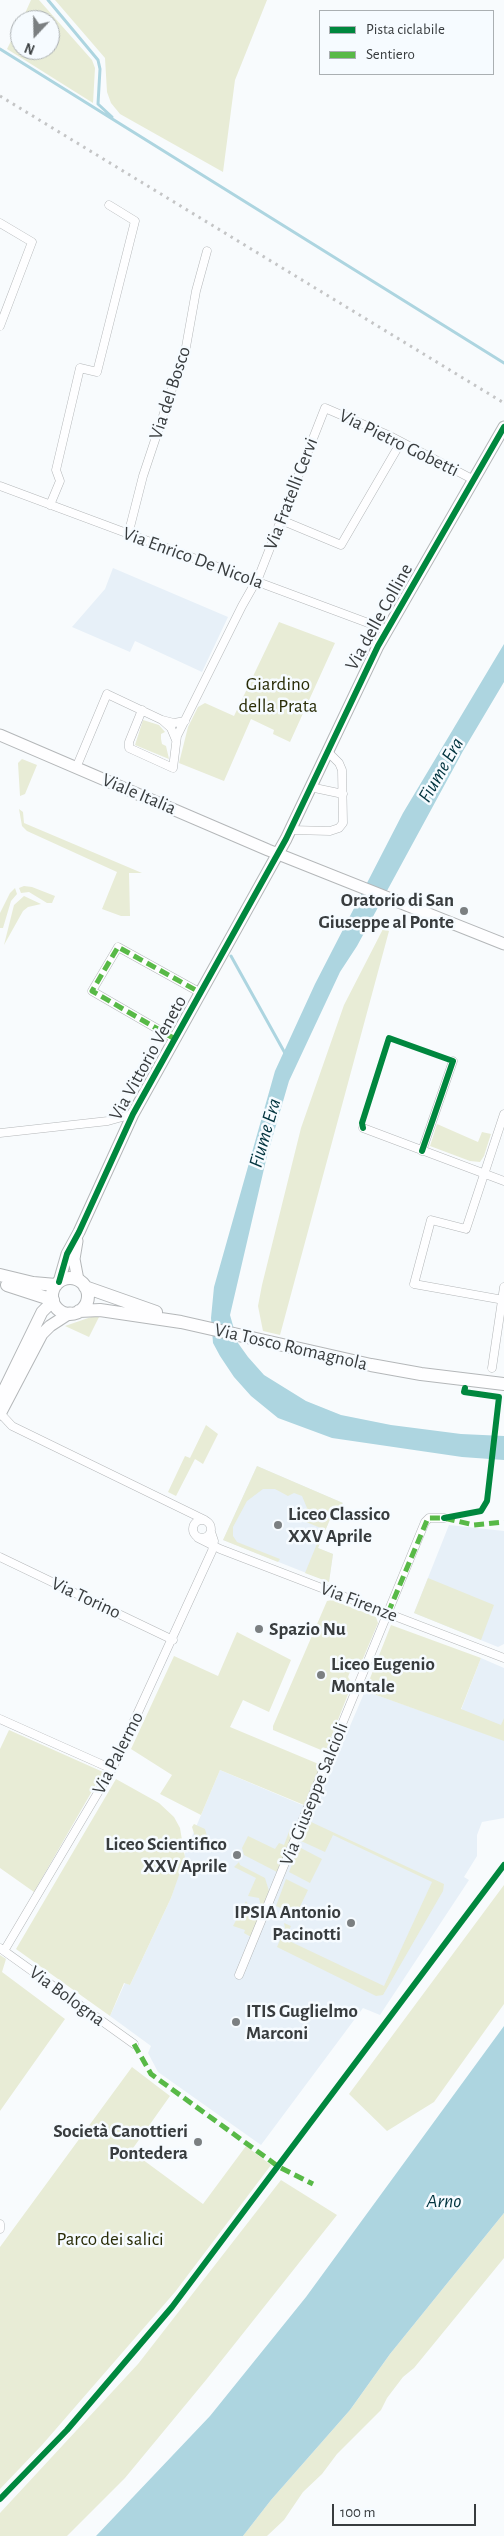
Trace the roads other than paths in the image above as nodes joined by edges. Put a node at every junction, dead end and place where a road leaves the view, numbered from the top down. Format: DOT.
graph roads {
  1 [pos="109,205"];
  2 [pos="0,223"];
  3 [pos="208,251"];
  4 [pos="0,326"];
  5 [pos="325,408"];
  6 [pos="504,427"];
  7 [pos="401,442"];
  8 [pos="474,480"];
  9 [pos="0,486"];
  10 [pos="50,505"];
  11 [pos="281,520"];
  12 [pos="128,535"];
  13 [pos="256,580"];
  14 [pos="387,630"];
  15 [pos="142,710"];
  16 [pos="162,720"];
  17 [pos="184,721"];
  18 [pos="0,735"];
  19 [pos="176,740"];
  20 [pos="328,752"];
  21 [pos="76,768"];
  22 [pos="310,787"];
  23 [pos="343,794"];
  24 [pos="291,830"];
  25 [pos="277,854"];
  26 [pos="504,944"];
  27 [pos="201,994"];
  28 [pos="175,1039"];
  29 [pos="453,1061"];
  30 [pos="133,1114"];
  31 [pos="504,1114"];
  32 [pos="363,1128"];
  33 [pos="0,1133"];
  34 [pos="422,1151"];
  35 [pos="484,1173"];
  36 [pos="504,1181"];
  37 [pos="79,1232"];
  38 [pos="0,1275"];
  39 [pos="0,1283"];
  40 [pos="82,1283"];
  41 [pos="57,1284"];
  42 [pos="504,1287"];
  43 [pos="503,1300"];
  44 [pos="53,1301"];
  45 [pos="75,1312"];
  46 [pos="181,1322"];
  47 [pos="492,1368"];
  48 [pos="504,1384"];
  49 [pos="0,1398"];
  50 [pos="0,1413"];
  51 [pos="444,1518"];
  52 [pos="206,1520"];
  53 [pos="211,1532"];
  54 [pos="198,1538"];
  55 [pos="214,1546"];
  56 [pos="0,1557"];
  57 [pos="388,1614"];
  58 [pos="173,1640"];
  59 [pos="504,1658"];
  60 [pos="0,1719"];
  61 [pos="112,1769"];
  62 [pos="2,1950"];
  63 [pos="239,1975"];
  64 [pos="134,2044"];
  65 [pos="0,2224"];
  66 [pos="0,2229"];
  1 -- 10 [label="street"];
  2 -- 4 [label="street"];
  3 -- 12 [label="street, Via del Bosco"];
  5 -- 7 [label="street, Via Pietro Gobetti"];
  5 -- 11 [label="street, Via Fratelli Cervi"];
  6 -- 8 [label="street, Via delle Colline"];
  7 -- 8 [label="street, Via Pietro Gobetti"];
  7 -- 11 [label="street"];
  8 -- 14 [label="street, Via delle Colline"];
  9 -- 10 [label="street, Via Enrico De Nicola"];
  10 -- 12 [label="street, Via Enrico De Nicola"];
  11 -- 13 [label="street, Via Fratelli Cervi"];
  12 -- 13 [label="street, Via Enrico De Nicola"];
  13 -- 14 [label="street, Via Enrico De Nicola"];
  13 -- 17 [label="street, Via Fratelli Cervi"];
  14 -- 20 [label="street, Via delle Colline"];
  15 -- 16 [label="street"];
  15 -- 19 [label="street, Via Fratelli Cervi"];
  15 -- 21 [label="street"];
  16 -- 17 [label="street"];
  16 -- 19 [label="street"];
  17 -- 19 [label="street, Via Fratelli Cervi"];
  18 -- 21 [label="street, Viale Italia"];
  20 -- 22 [label="street, Via delle Colline"];
  20 -- 23 [label="street"];
  21 -- 25 [label="street, Viale Italia"];
  22 -- 23 [label="street"];
  22 -- 24 [label="street, Via delle Colline"];
  23 -- 24 [label="street"];
  24 -- 25 [label="street, Via delle Colline"];
  25 -- 26 [label="street"];
  25 -- 27 [label="street, Via Vittorio Veneto"];
  27 -- 28 [label="street, Via Vittorio Veneto"];
  27 -- 28 [label="street"];
  28 -- 30 [label="street, Via Vittorio Veneto"];
  29 -- 34 [label="street"];
  30 -- 33 [label="street"];
  30 -- 37 [label="street, Via Vittorio Veneto"];
  31 -- 35 [label="street"];
  32 -- 34 [label="street"];
  34 -- 35 [label="street"];
  35 -- 36 [label="street"];
  35 -- 43 [label="street"];
  37 -- 40 [label="street, Via Vittorio Veneto"];
  37 -- 41 [label="street, Via Vittorio Veneto"];
  38 -- 41 [label="main road"];
  39 -- 44 [label="main road"];
  40 -- 41 [label="main road"];
  40 -- 45 [label="main road"];
  40 -- 46 [label="main road"];
  41 -- 44 [label="main road"];
  42 -- 43 [label="street"];
  43 -- 47 [label="street"];
  44 -- 45 [label="main road"];
  44 -- 49 [label="street"];
  45 -- 46 [label="main road, Via Tosco Romagnola"];
  45 -- 50 [label="street"];
  46 -- 48 [label="main road, Via Tosco Romagnola"];
  50 -- 52 [label="street"];
  51 -- 57 [label="street, Via Giuseppe Salcioli"];
  52 -- 53 [label="street"];
  52 -- 54 [label="street"];
  53 -- 54 [label="street"];
  53 -- 55 [label="street"];
  54 -- 55 [label="street, Via Firenze"];
  55 -- 57 [label="street, Via Firenze"];
  55 -- 58 [label="street, Via Palermo"];
  56 -- 58 [label="street, Via Torino"];
  57 -- 59 [label="street, Via Firenze"];
  57 -- 63 [label="street, Via Giuseppe Salcioli"];
  58 -- 61 [label="street, Via Palermo"];
  60 -- 61 [label="street"];
  61 -- 62 [label="street, Via Palermo"];
  62 -- 64 [label="street, Via Bologna"];
  65 -- 66 [label="street"];
}
